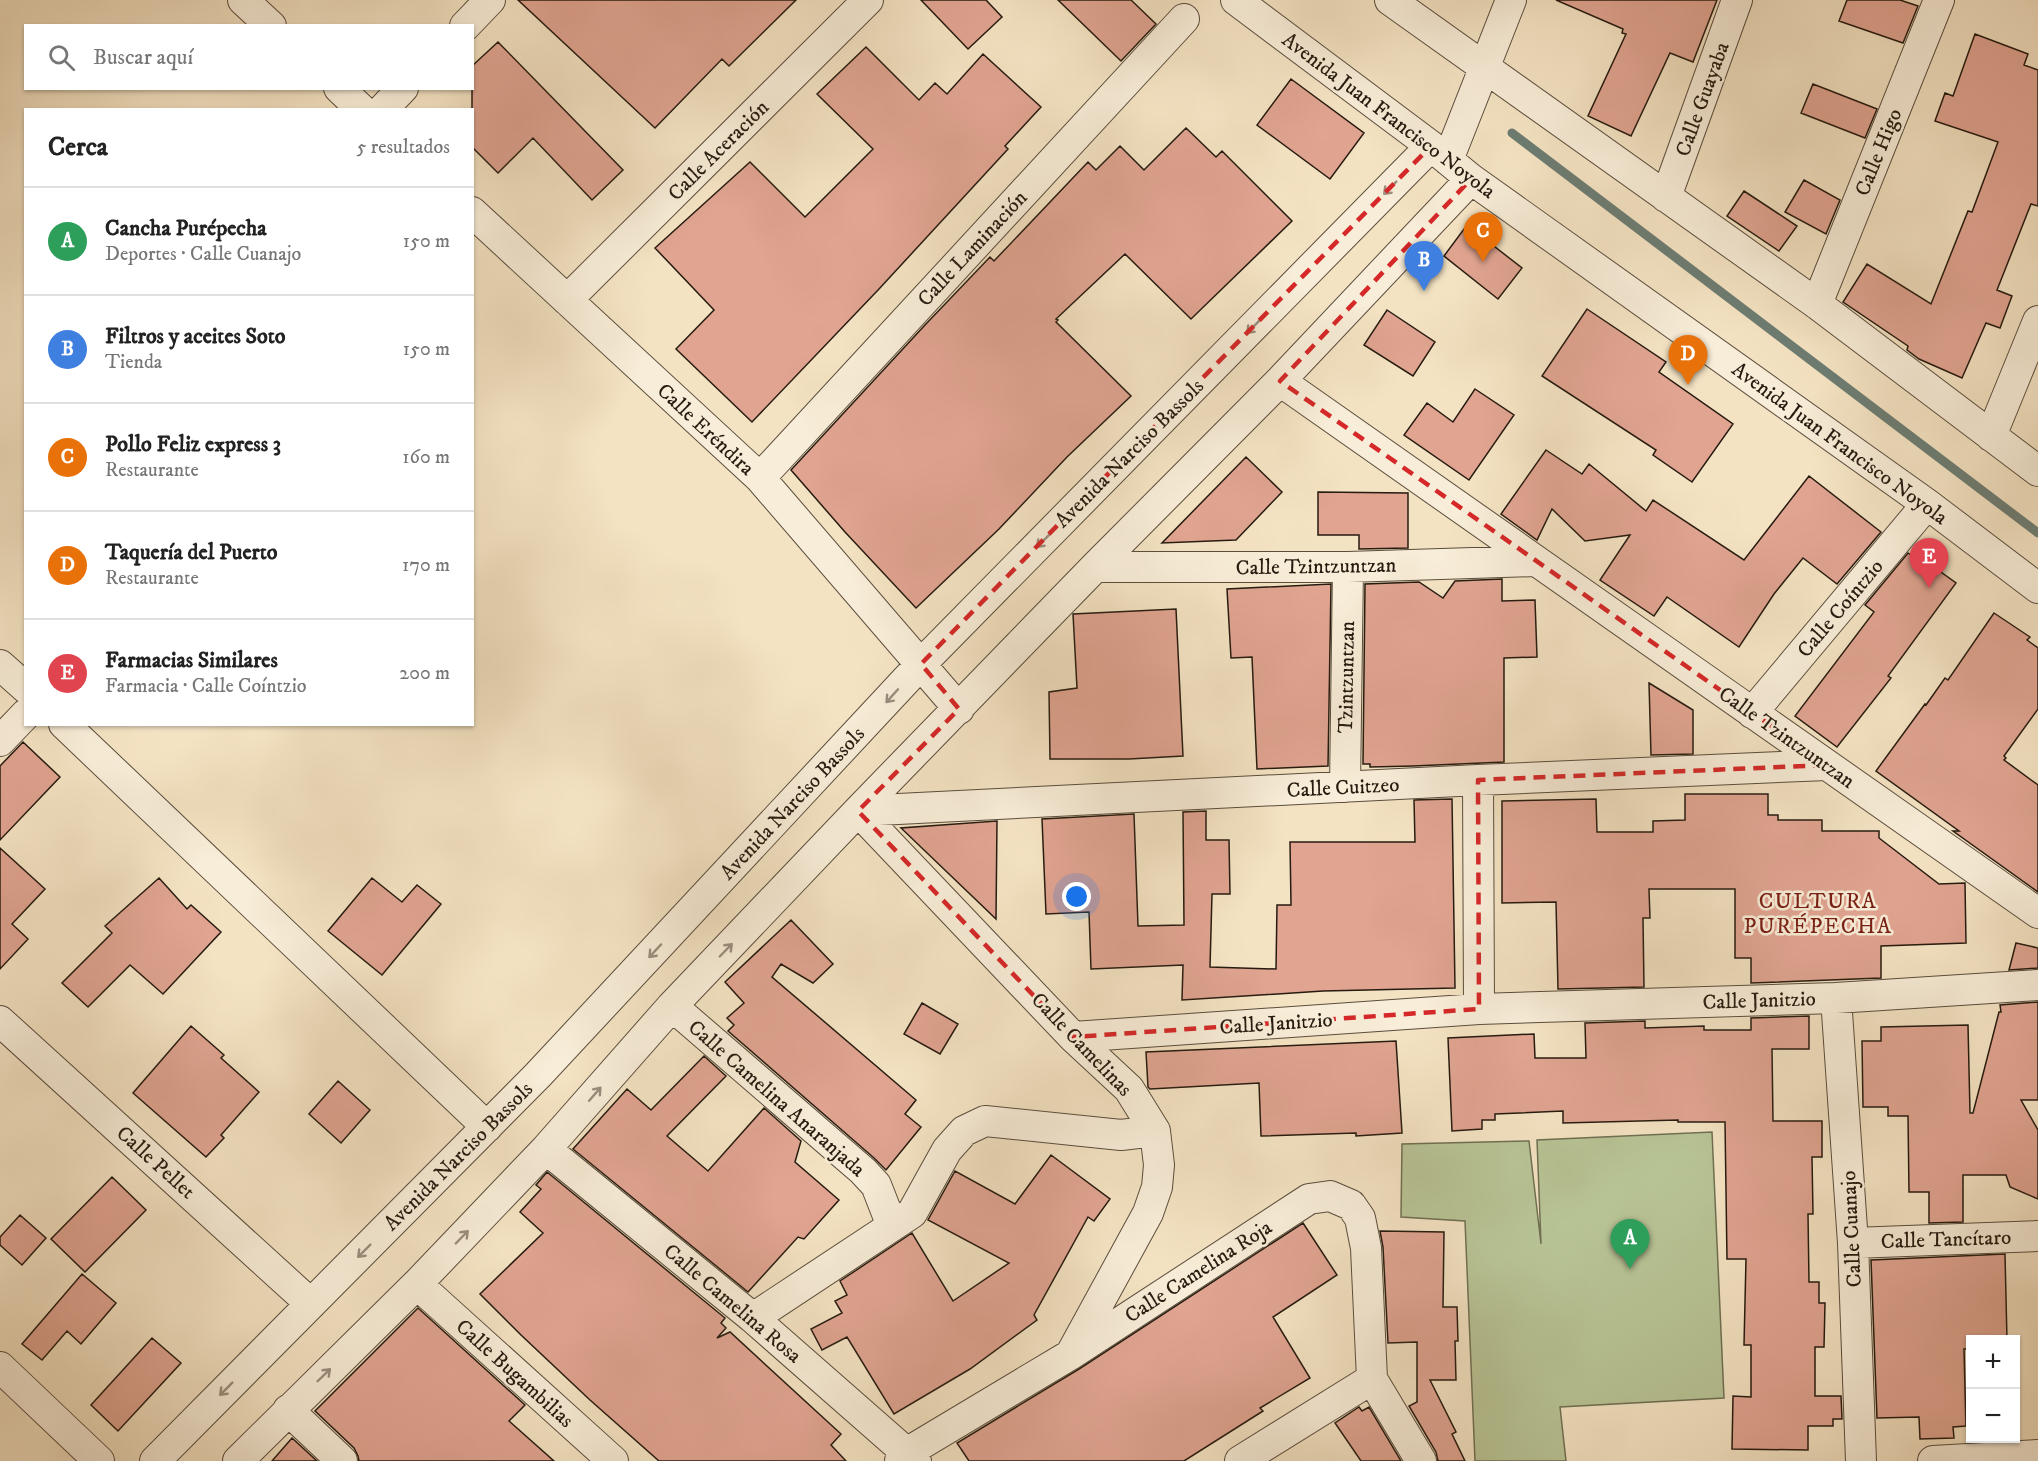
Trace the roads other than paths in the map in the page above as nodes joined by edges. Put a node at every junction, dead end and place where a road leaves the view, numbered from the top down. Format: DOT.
graph roads {
  1 [pos="243,0"];
  2 [pos="490,0"];
  3 [pos="868,0"];
  4 [pos="1236,0"];
  5 [pos="1390,0"];
  6 [pos="1511,0"];
  7 [pos="1737,0"];
  8 [pos="1939,0"];
  9 [pos="1184,19"];
  10 [pos="269,24"];
  11 [pos="467,24"];
  12 [pos="1484,68"];
  13 [pos="341,90"];
  14 [pos="401,90"];
  15 [pos="360,108"];
  16 [pos="384,108"];
  17 [pos="1450,162"];
  18 [pos="1666,197"];
  19 [pos="474,214"];
  20 [pos="567,300"];
  21 [pos="1817,304"];
  22 [pos="2038,321"];
  23 [pos="1280,381"];
  24 [pos="1991,436"];
  25 [pos="2038,471"];
  26 [pos="760,478"];
  27 [pos="1927,504"];
  28 [pos="1536,561"];
  29 [pos="1095,567"];
  30 [pos="1348,567"];
  31 [pos="2038,588"];
  32 [pos="921,664"];
  33 [pos="0,665"];
  34 [pos="24,686"];
  35 [pos="960,709"];
  36 [pos="1752,713"];
  37 [pos="24,716"];
  38 [pos="66,726"];
  39 [pos="0,741"];
  40 [pos="1827,765"];
  41 [pos="1478,780"];
  42 [pos="1345,787"];
  43 [pos="858,811"];
  44 [pos="2038,913"];
  45 [pos="2038,985"];
  46 [pos="1836,998"];
  47 [pos="672,1006"];
  48 [pos="1479,1009"];
  49 [pos="0,1021"];
  50 [pos="1073,1037"];
  51 [pos="487,1127"];
  52 [pos="1155,1131"];
  53 [pos="546,1149"];
  54 [pos="892,1226"];
  55 [pos="2038,1236"];
  56 [pos="1853,1243"];
  57 [pos="417,1284"];
  58 [pos="311,1304"];
  59 [pos="753,1318"];
  60 [pos="1070,1355"];
  61 [pos="0,1367"];
  62 [pos="1371,1379"];
  63 [pos="288,1410"];
  64 [pos="2038,1455"];
  65 [pos="908,1458"];
  66 [pos="99,1461"];
  67 [pos="154,1461"];
  68 [pos="238,1461"];
  69 [pos="342,1461"];
  70 [pos="613,1461"];
  71 [pos="1240,1461"];
  72 [pos="1421,1461"];
  73 [pos="1861,1461"];
  74 [pos="1933,1461"];
  1 -- 10 [label="street"];
  2 -- 11 [label="street"];
  3 -- 20 [label="street, Calle Aceración"];
  4 -- 17 [label="street, Avenida Juan Francisco Noyola"];
  5 -- 12 [label="street"];
  6 -- 12 [label="street"];
  7 -- 18 [label="street, Calle Guayaba"];
  8 -- 21 [label="street, Calle Higo"];
  9 -- 26 [label="street, Calle Laminación"];
  12 -- 17 [label="street"];
  12 -- 18 [label="street"];
  13 -- 15 [label="street"];
  14 -- 16 [label="street"];
  17 -- 23 [label="street"];
  17 -- 27 [label="street, Avenida Juan Francisco Noyola"];
  17 -- 32 [label="street, Avenida Narciso Bassols, one-way"];
  18 -- 21 [label="street"];
  19 -- 20 [label="street, Calle Eréndira"];
  20 -- 26 [label="street, Calle Eréndira"];
  21 -- 24 [label="street"];
  22 -- 24 [label="street"];
  23 -- 28 [label="street, Calle Tzintzuntzan"];
  23 -- 29 [label="street"];
  24 -- 25 [label="street"];
  26 -- 32 [label="street, Calle Eréndira"];
  27 -- 31 [label="street, Avenida Juan Francisco Noyola"];
  27 -- 36 [label="street, Calle Coíntzio"];
  28 -- 30 [label="street, Calle Tzintzuntzan"];
  28 -- 36 [label="street, Calle Tzintzuntzan"];
  29 -- 30 [label="street, Calle Tzintzuntzan"];
  29 -- 35 [label="street"];
  30 -- 42 [label="street, Tzintzuntzan"];
  32 -- 35 [label="street, Calle Eréndira"];
  32 -- 51 [label="street, Avenida Narciso Bassols, one-way"];
  33 -- 34 [label="street"];
  35 -- 43 [label="street"];
  36 -- 40 [label="street, Calle Tzintzuntzan"];
  37 -- 39 [label="street"];
  38 -- 51 [label="street"];
  40 -- 41 [label="street, Calle Cuitzeo"];
  40 -- 44 [label="street, Calle Tzintzuntzan"];
  41 -- 42 [label="street, Calle Cuitzeo"];
  41 -- 48 [label="street"];
  42 -- 43 [label="street, Calle Cuitzeo"];
  47 -- 43 [label="street, one-way"];
  43 -- 50 [label="street, Calle Camelinas"];
  45 -- 46 [label="street, Calle Janitzio"];
  46 -- 48 [label="street, Calle Janitzio"];
  46 -- 56 [label="street, Calle Cuanajo"];
  53 -- 47 [label="street, one-way"];
  47 -- 54 [label="street, Calle Camelina Anaranjada"];
  48 -- 50 [label="street, Calle Janitzio"];
  49 -- 58 [label="street, Calle Pellet"];
  50 -- 52 [label="street, Calle Camelinas"];
  51 -- 58 [label="street, Avenida Narciso Bassols, one-way"];
  52 -- 54 [label="street"];
  52 -- 60 [label="street, Calle Camelinas"];
  57 -- 53 [label="street, one-way"];
  53 -- 59 [label="street, Calle Camelina Rosa"];
  54 -- 59 [label="street"];
  55 -- 56 [label="street, Calle Tancítaro"];
  56 -- 73 [label="street, Calle Cuanajo"];
  63 -- 57 [label="street, one-way"];
  57 -- 70 [label="street, Calle Bugambilias"];
  58 -- 67 [label="street, Avenida Narciso Bassols, one-way"];
  59 -- 65 [label="street, Calle Camelina Rosa"];
  60 -- 62 [label="street, Calle Camelina Roja"];
  60 -- 65 [label="street, Calle Camelina Roja"];
  61 -- 66 [label="street"];
  62 -- 71 [label="street"];
  62 -- 72 [label="street"];
  63 -- 68 [label="street"];
  63 -- 69 [label="street"];
  64 -- 74 [label="street"];
}
